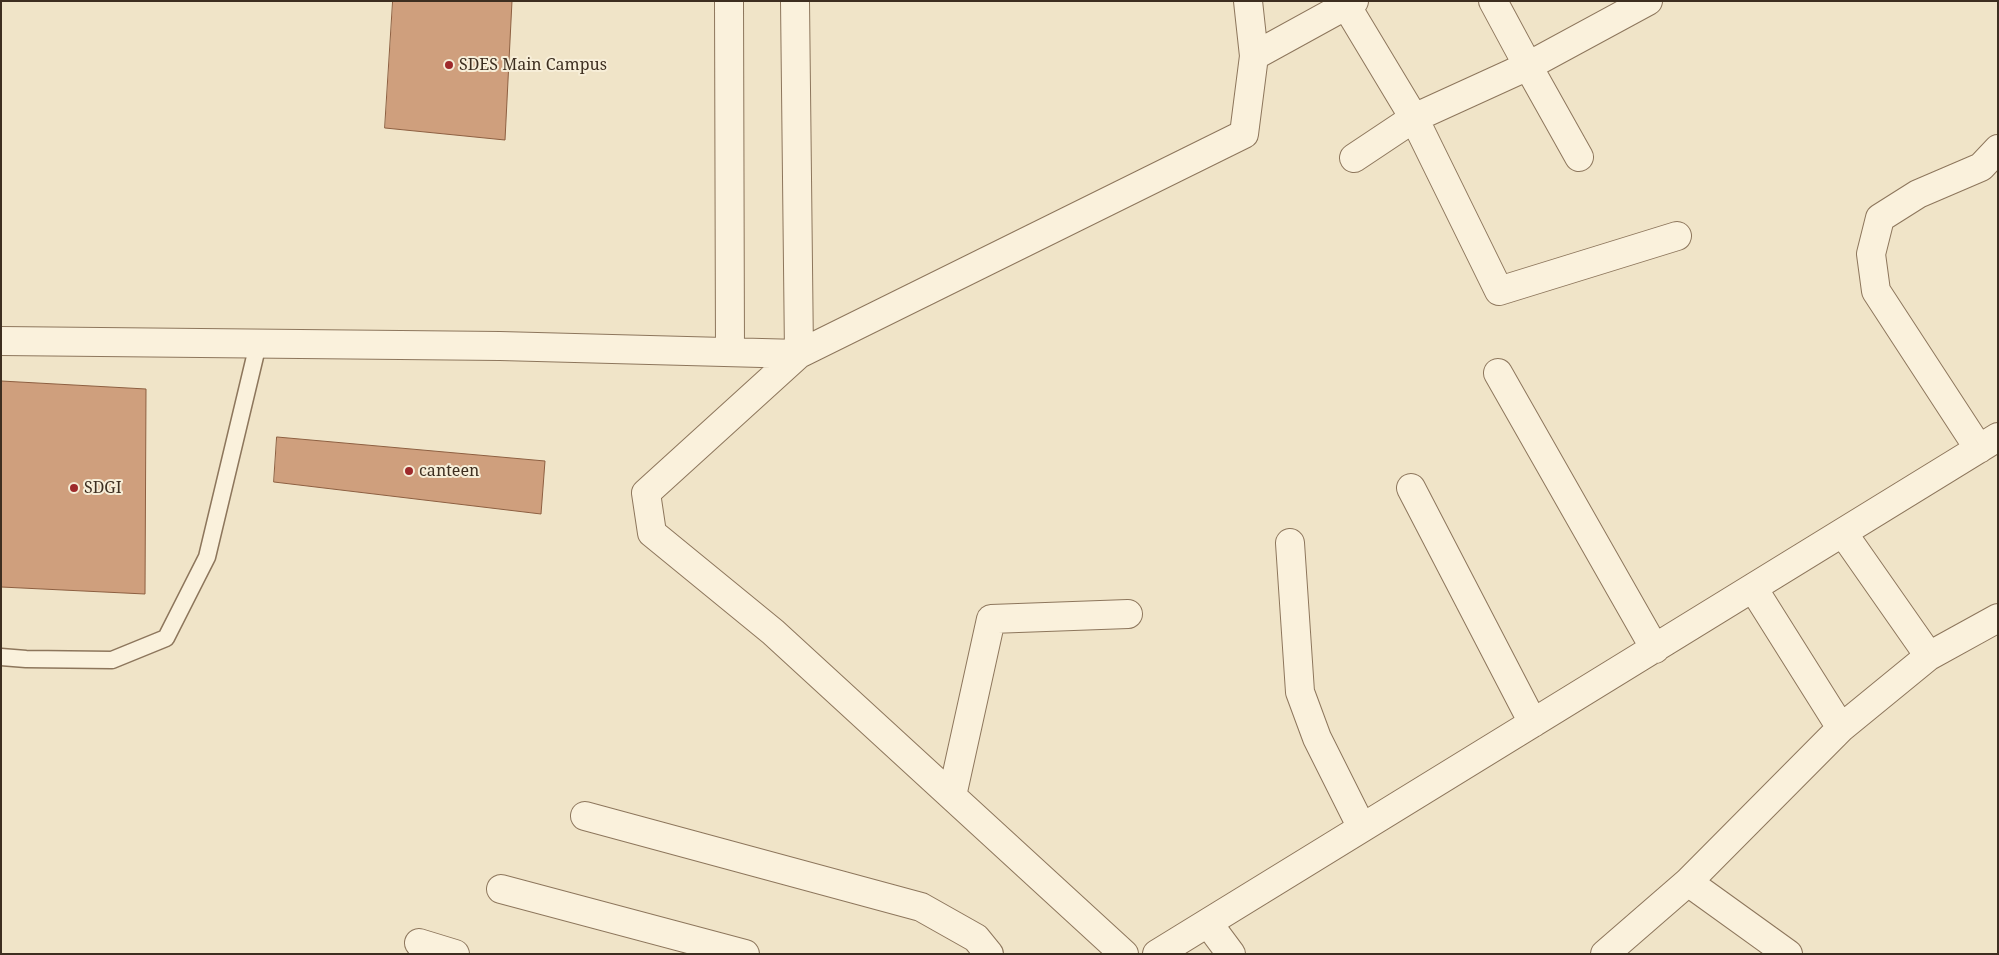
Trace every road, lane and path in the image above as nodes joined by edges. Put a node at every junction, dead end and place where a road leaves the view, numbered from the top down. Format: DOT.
graph roads {
  1 [pos="729,1"];
  2 [pos="795,1"];
  3 [pos="1248,1"];
  4 [pos="1493,1"];
  5 [pos="1648,1"];
  6 [pos="1350,3"];
  7 [pos="1254,56"];
  8 [pos="1528,66"];
  9 [pos="1414,118"];
  10 [pos="1998,150"];
  11 [pos="1579,157"];
  12 [pos="1354,158"];
  13 [pos="1677,236"];
  14 [pos="1,341"];
  15 [pos="258,344"];
  16 [pos="730,352"];
  17 [pos="799,354"];
  18 [pos="1498,373"];
  19 [pos="1988,443"];
  20 [pos="1411,488"];
  21 [pos="1843,533"];
  22 [pos="1290,542"];
  23 [pos="1753,588"];
  24 [pos="1128,614"];
  25 [pos="1998,618"];
  26 [pos="1655,649"];
  27 [pos="1929,656"];
  28 [pos="1,657"];
  29 [pos="1533,723"];
  30 [pos="1841,728"];
  31 [pos="952,796"];
  32 [pos="585,816"];
  33 [pos="1362,828"];
  34 [pos="1688,882"];
  35 [pos="501,889"];
  36 [pos="1208,923"];
  37 [pos="420,943"];
  38 [pos="455,954"];
  39 [pos="745,954"];
  40 [pos="989,954"];
  41 [pos="1124,954"];
  42 [pos="1157,954"];
  43 [pos="1231,954"];
  44 [pos="1605,954"];
  45 [pos="1788,954"];
  1 -- 16 [label="street"];
  2 -- 17 [label="street"];
  3 -- 7 [label="street"];
  4 -- 8 [label="street"];
  5 -- 8 [label="street"];
  6 -- 7 [label="street"];
  6 -- 9 [label="street"];
  7 -- 17 [label="street"];
  8 -- 9 [label="street"];
  8 -- 11 [label="street"];
  9 -- 12 [label="street"];
  9 -- 13 [label="street"];
  10 -- 19 [label="street"];
  14 -- 15 [label="street"];
  15 -- 16 [label="street"];
  15 -- 28 [label="lane"];
  16 -- 17 [label="street"];
  17 -- 31 [label="street"];
  18 -- 26 [label="street"];
  19 -- 21 [label="street"];
  20 -- 29 [label="street"];
  21 -- 23 [label="street"];
  21 -- 27 [label="street"];
  22 -- 33 [label="street"];
  23 -- 26 [label="street"];
  23 -- 30 [label="street"];
  24 -- 31 [label="street"];
  25 -- 27 [label="street"];
  26 -- 29 [label="street"];
  27 -- 30 [label="street"];
  29 -- 33 [label="street"];
  30 -- 34 [label="street"];
  31 -- 41 [label="street"];
  32 -- 40 [label="street"];
  33 -- 36 [label="street"];
  34 -- 44 [label="street"];
  34 -- 45 [label="street"];
  35 -- 39 [label="street"];
  36 -- 42 [label="street"];
  36 -- 43 [label="street"];
  37 -- 38 [label="street"];
}
